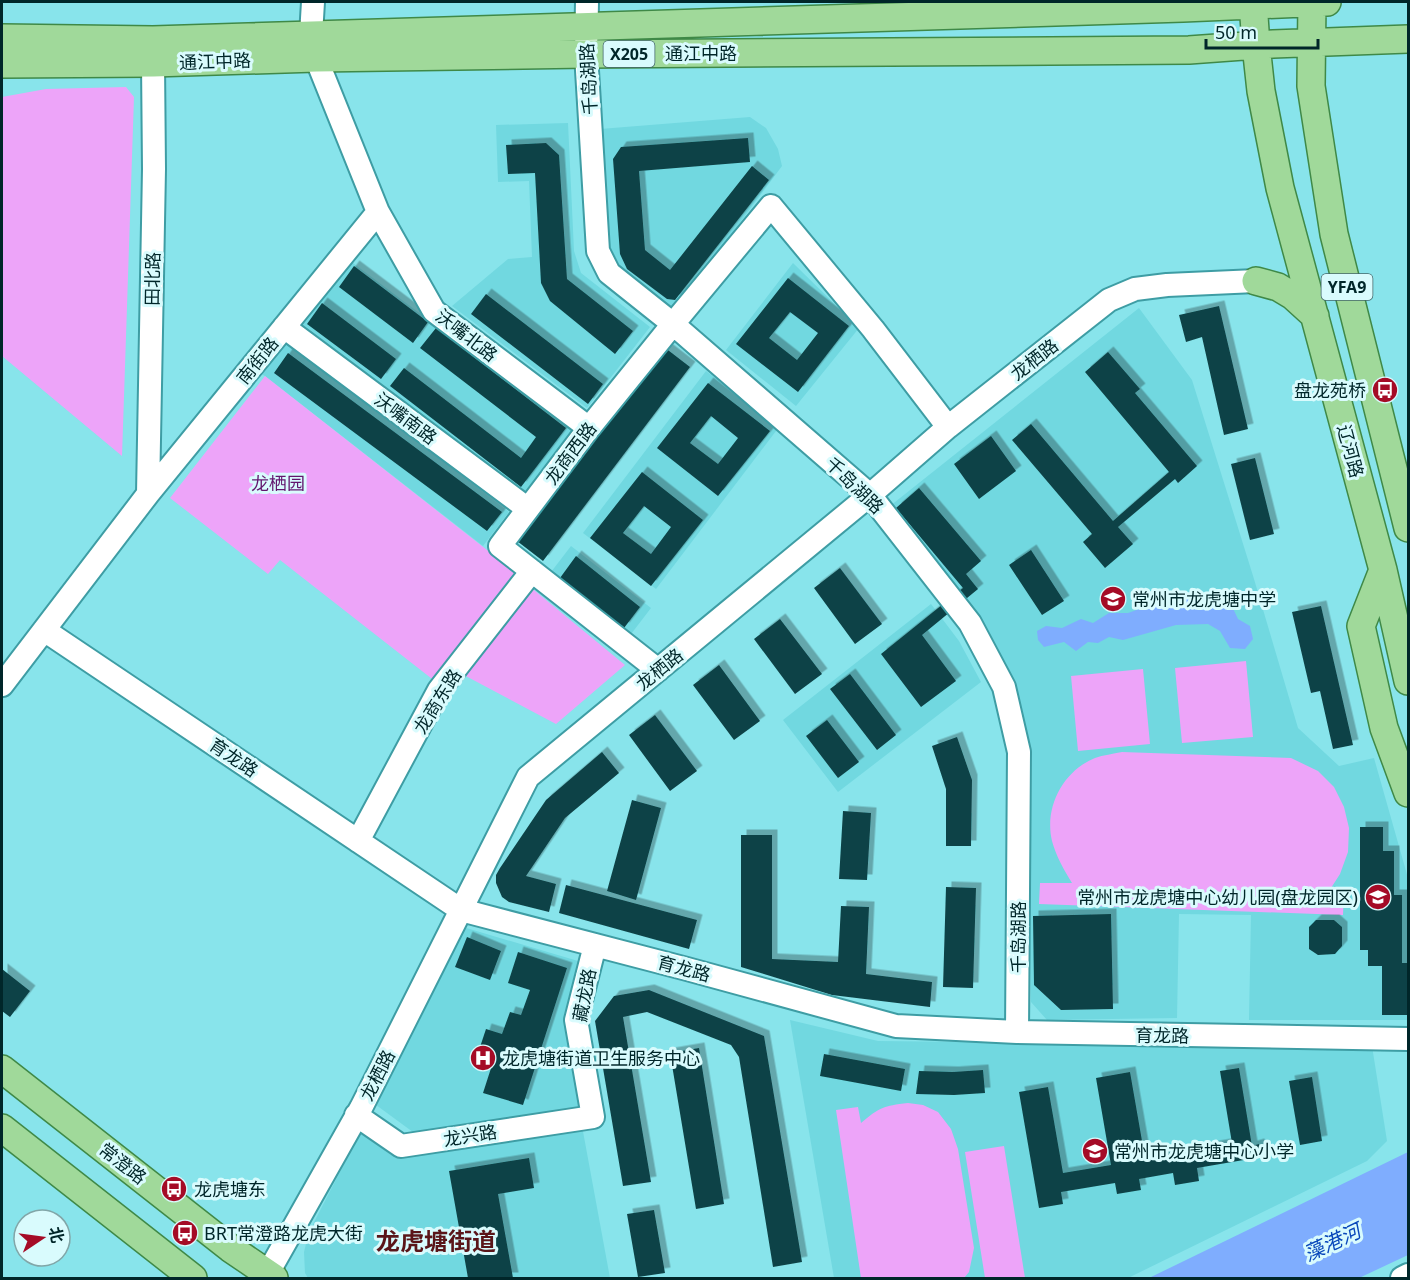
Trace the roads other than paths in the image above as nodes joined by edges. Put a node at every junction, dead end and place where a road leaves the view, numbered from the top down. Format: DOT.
graph roads {
  1 [pos="313,2"];
  2 [pos="1317,2"];
  3 [pos="1253,3"];
  4 [pos="586,14"];
  5 [pos="1408,39"];
  6 [pos="1311,42"];
  7 [pos="2,44"];
  8 [pos="1256,45"];
  9 [pos="314,46"];
  10 [pos="586,54"];
  11 [pos="153,63"];
  12 [pos="378,212"];
  13 [pos="1293,236"];
  14 [pos="1256,281"];
  15 [pos="1315,316"];
  16 [pos="673,324"];
  17 [pos="284,327"];
  18 [pos="948,427"];
  19 [pos="589,428"];
  20 [pos="148,494"];
  21 [pos="870,495"];
  22 [pos="528,509"];
  23 [pos="1408,528"];
  24 [pos="1383,570"];
  25 [pos="531,571"];
  26 [pos="44,630"];
  27 [pos="658,670"];
  28 [pos="1408,681"];
  29 [pos="2,684"];
  30 [pos="1408,793"];
  31 [pos="358,841"];
  32 [pos="460,910"];
  33 [pos="595,945"];
  34 [pos="1017,1032"];
  35 [pos="1408,1039"];
  36 [pos="2,1069"];
  37 [pos="356,1115"];
  38 [pos="593,1117"];
  39 [pos="2,1128"];
  40 [pos="1408,1275"];
  41 [pos="267,1277"];
  42 [pos="193,1278"];
  43 [pos="1402,1278"];
  1 -- 9 [label="street"];
  2 -- 3 [label="main road, 通江中路"];
  2 -- 6 [label="main road, YFA9"];
  3 -- 4 [label="main road, 通江中路 / X205"];
  3 -- 8 [label="main road, YFA9"];
  4 -- 9 [label="main road, 通江中路 / X205"];
  4 -- 10 [label="street, 千岛湖路"];
  5 -- 6 [label="main road, 通江中路"];
  6 -- 8 [label="main road, 通江中路"];
  6 -- 23 [label="main road, 辽河路 / YFA9"];
  7 -- 9 [label="main road, 通江中路 / X205"];
  7 -- 11 [label="main road, 通江中路 / X205"];
  8 -- 10 [label="main road, 通江中路 / X205"];
  8 -- 13 [label="main road, 辽河路 / YFA9"];
  9 -- 10 [label="main road, 通江中路 / X205"];
  9 -- 11 [label="main road, 通江中路 / X205"];
  9 -- 12 [label="street"];
  10 -- 16 [label="street, 千岛湖路"];
  11 -- 20 [label="street, 田北路"];
  12 -- 17 [label="street, 南街路"];
  12 -- 19 [label="street, 沃嘴北路"];
  13 -- 14 [label="main road"];
  13 -- 15 [label="main road, 辽河路 / YFA9"];
  14 -- 15 [label="main road"];
  14 -- 18 [label="street, 龙栖路"];
  15 -- 24 [label="main road, 辽河路 / YFA9"];
  16 -- 18 [label="street, 龙商西路"];
  16 -- 19 [label="street, 龙商西路"];
  16 -- 21 [label="street, 千岛湖路"];
  17 -- 20 [label="street, 南街路"];
  17 -- 22 [label="street, 沃嘴南路"];
  18 -- 21 [label="street, 龙栖路"];
  19 -- 22 [label="street, 龙商西路"];
  20 -- 26 [label="street, 南街路"];
  21 -- 27 [label="street, 龙栖路"];
  21 -- 34 [label="street, 千岛湖路"];
  22 -- 25 [label="street, 龙商西路"];
  24 -- 28 [label="main road, 辽河路 / YFA9"];
  24 -- 30 [label="main road"];
  25 -- 27 [label="street, 龙商西路"];
  25 -- 31 [label="street, 龙商东路"];
  26 -- 29 [label="street, 南街路"];
  26 -- 31 [label="street, 育龙路"];
  27 -- 32 [label="street, 龙栖路"];
  31 -- 32 [label="street, 育龙路"];
  32 -- 33 [label="street, 育龙路"];
  32 -- 37 [label="street, 龙栖路"];
  33 -- 34 [label="street, 育龙路"];
  33 -- 38 [label="street, 藏龙路"];
  34 -- 35 [label="street, 育龙路"];
  36 -- 41 [label="main road, 常澄路"];
  37 -- 38 [label="street, 龙兴路"];
  37 -- 41 [label="street, 龙栖路"];
  39 -- 42 [label="main road"];
  40 -- 43 [label="street"];
}
